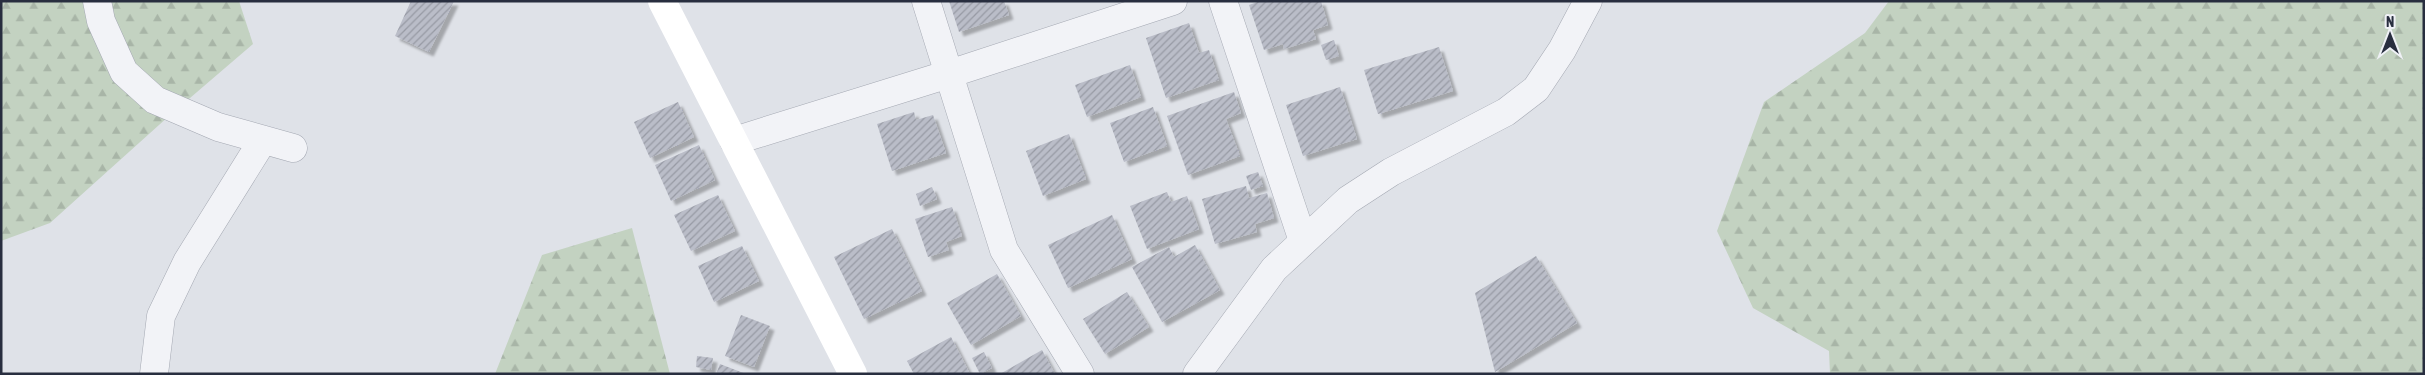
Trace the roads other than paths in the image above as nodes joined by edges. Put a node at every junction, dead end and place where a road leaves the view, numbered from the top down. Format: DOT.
graph roads {
  1 [pos="98,1"];
  2 [pos="662,1"];
  3 [pos="926,1"];
  4 [pos="1173,1"];
  5 [pos="1223,1"];
  6 [pos="1588,1"];
  7 [pos="949,74"];
  8 [pos="263,140"];
  9 [pos="734,141"];
  10 [pos="293,148"];
  11 [pos="1303,240"];
  12 [pos="154,374"];
  13 [pos="853,374"];
  14 [pos="1080,374"];
  15 [pos="1197,374"];
  1 -- 8 [label="street"];
  2 -- 9 [label="street"];
  3 -- 7 [label="street"];
  4 -- 7 [label="street"];
  5 -- 11 [label="street"];
  6 -- 11 [label="street"];
  7 -- 9 [label="street"];
  7 -- 14 [label="street"];
  8 -- 10 [label="street"];
  8 -- 12 [label="street"];
  9 -- 13 [label="street"];
  11 -- 15 [label="street"];
}
